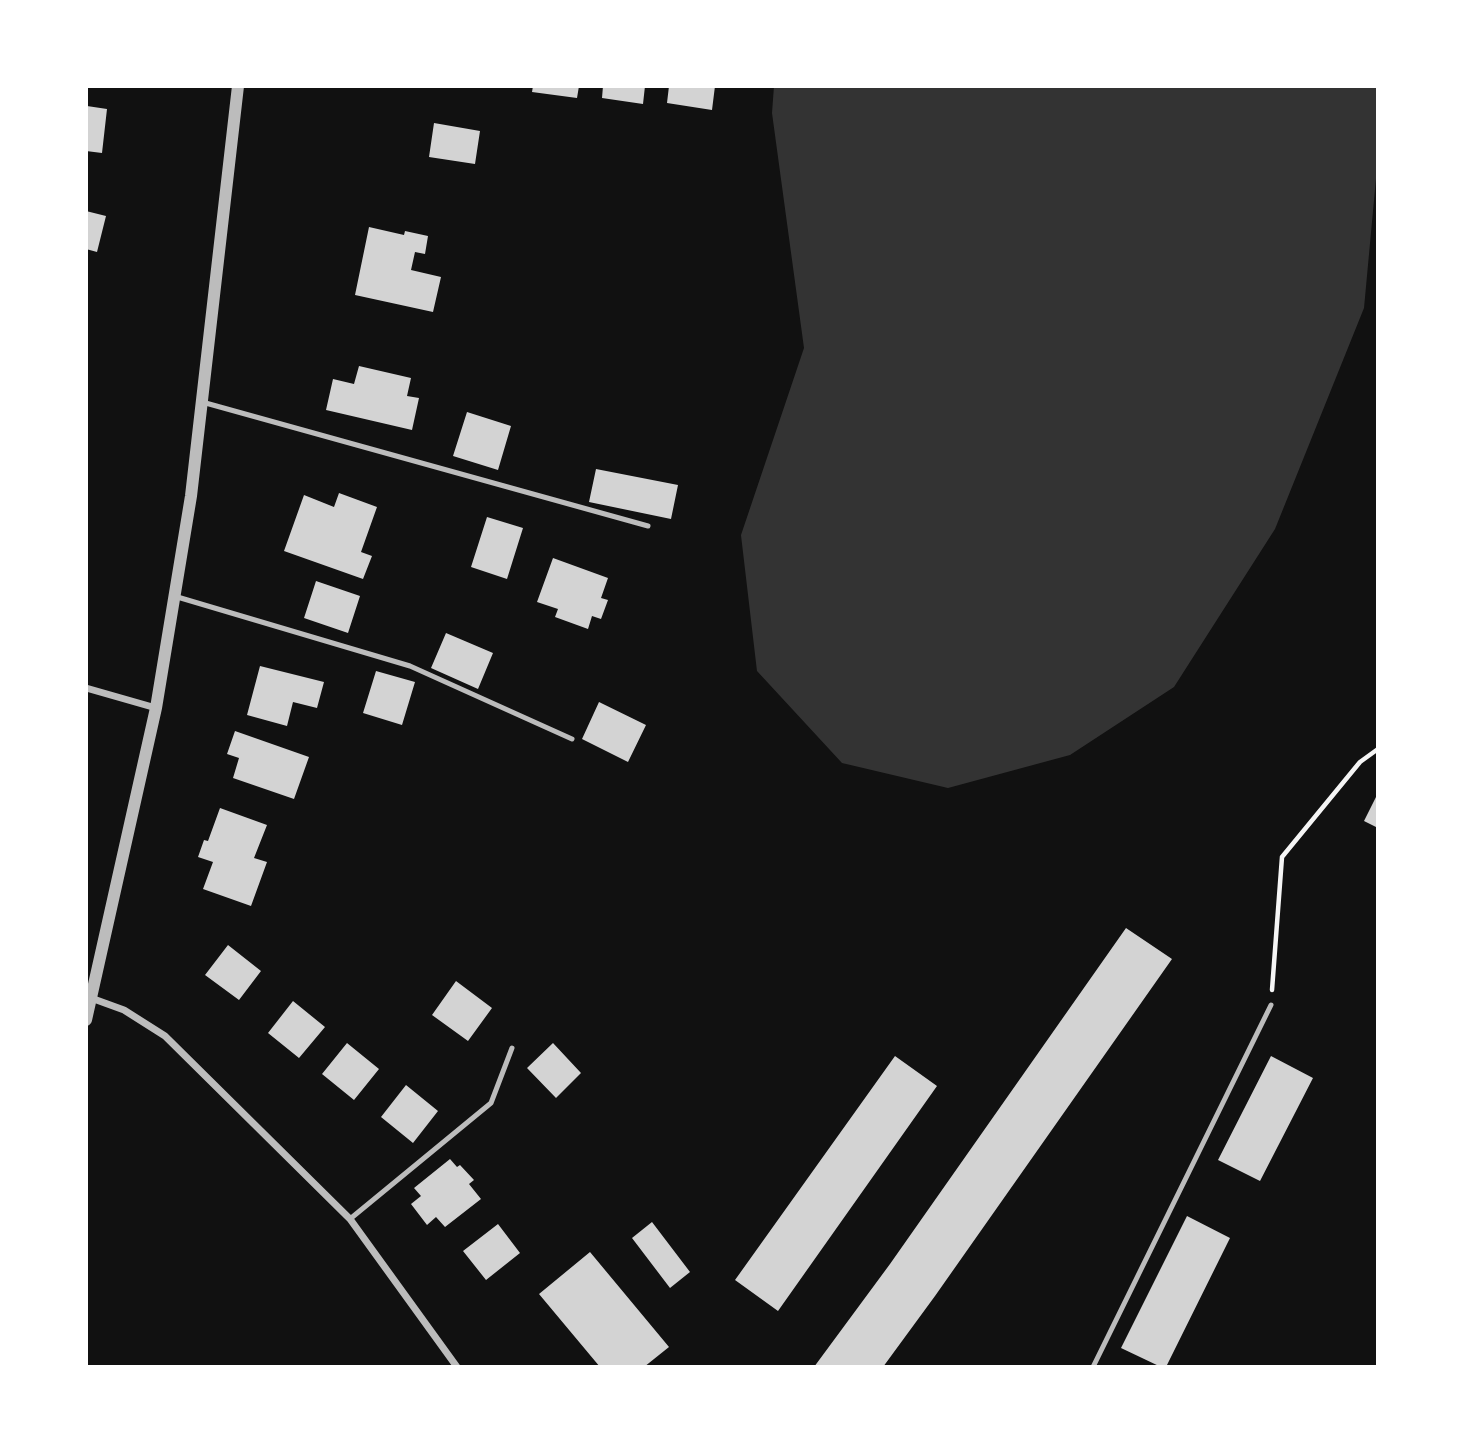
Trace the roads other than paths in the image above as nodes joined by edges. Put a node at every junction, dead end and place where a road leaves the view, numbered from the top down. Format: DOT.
graph roads {
  1 [pos="238,86"];
  2 [pos="201,402"];
  3 [pos="648,526"];
  4 [pos="174,595"];
  5 [pos="86,688"];
  6 [pos="156,708"];
  7 [pos="572,739"];
  8 [pos="88,993"];
  9 [pos="1270,1005"];
  10 [pos="86,1020"];
  11 [pos="512,1048"];
  12 [pos="350,1219"];
  13 [pos="457,1367"];
  14 [pos="1093,1367"];
  1 -- 2 [label="street"];
  2 -- 3 [label="lane"];
  2 -- 4 [label="street"];
  4 -- 6 [label="street"];
  4 -- 7 [label="lane"];
  5 -- 6 [label="street"];
  6 -- 8 [label="street"];
  8 -- 10 [label="street"];
  8 -- 12 [label="street"];
  9 -- 14 [label="lane"];
  11 -- 12 [label="lane"];
  12 -- 13 [label="street"];
}
